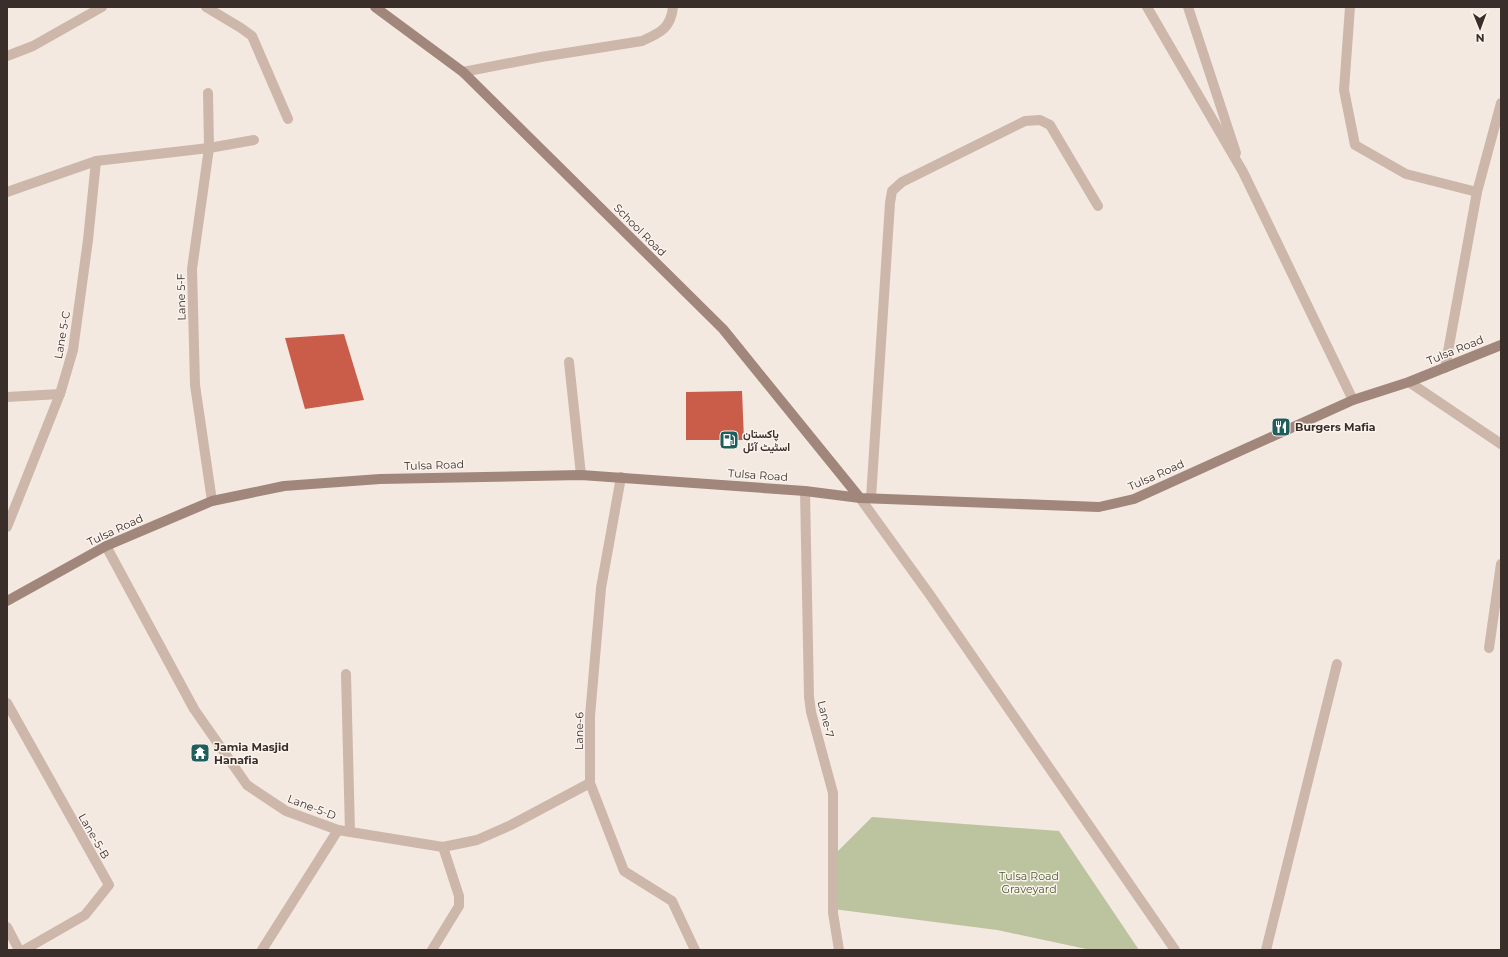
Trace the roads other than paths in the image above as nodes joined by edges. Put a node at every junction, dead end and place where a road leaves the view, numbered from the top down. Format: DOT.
graph roads {
  1 [pos="102,7"];
  2 [pos="206,7"];
  3 [pos="375,7"];
  4 [pos="673,7"];
  5 [pos="1147,7"];
  6 [pos="1188,7"];
  7 [pos="1350,7"];
  8 [pos="7,56"];
  9 [pos="463,72"];
  10 [pos="208,93"];
  11 [pos="1501,103"];
  12 [pos="288,119"];
  13 [pos="254,140"];
  14 [pos="209,148"];
  15 [pos="96,161"];
  16 [pos="1242,172"];
  17 [pos="7,192"];
  18 [pos="1477,192"];
  19 [pos="1098,206"];
  20 [pos="1501,345"];
  21 [pos="568,362"];
  22 [pos="1445,368"];
  23 [pos="1409,382"];
  24 [pos="60,394"];
  25 [pos="7,397"];
  26 [pos="1353,400"];
  27 [pos="1501,444"];
  28 [pos="581,475"];
  29 [pos="621,477"];
  30 [pos="805,491"];
  31 [pos="860,498"];
  32 [pos="871,498"];
  33 [pos="212,501"];
  34 [pos="7,527"];
  35 [pos="106,546"];
  36 [pos="1501,564"];
  37 [pos="7,602"];
  38 [pos="1489,648"];
  39 [pos="1337,664"];
  40 [pos="346,674"];
  41 [pos="7,703"];
  42 [pos="590,783"];
  43 [pos="338,830"];
  44 [pos="350,832"];
  45 [pos="443,847"];
  46 [pos="7,927"];
  47 [pos="30,949"];
  48 [pos="19,950"];
  49 [pos="262,950"];
  50 [pos="432,950"];
  51 [pos="695,950"];
  52 [pos="839,950"];
  53 [pos="1175,950"];
  54 [pos="1266,950"];
  1 -- 8 [label="street"];
  2 -- 12 [label="street"];
  3 -- 9 [label="main road, School Road"];
  4 -- 9 [label="street"];
  5 -- 16 [label="street"];
  6 -- 16 [label="street"];
  7 -- 18 [label="street"];
  9 -- 31 [label="main road, School Road"];
  10 -- 14 [label="street, Lane 5-F"];
  11 -- 18 [label="street"];
  13 -- 14 [label="street"];
  14 -- 15 [label="street"];
  14 -- 33 [label="street, Lane 5-F"];
  15 -- 17 [label="street"];
  15 -- 24 [label="street, Lane 5-C"];
  16 -- 26 [label="street"];
  18 -- 22 [label="street"];
  19 -- 32 [label="street"];
  20 -- 22 [label="main road, Tulsa Road"];
  21 -- 28 [label="street"];
  22 -- 23 [label="main road, Tulsa Road"];
  23 -- 26 [label="main road, Tulsa Road"];
  23 -- 27 [label="street"];
  24 -- 25 [label="street"];
  24 -- 34 [label="street, Lane 5-C"];
  26 -- 32 [label="main road, Tulsa Road"];
  28 -- 29 [label="main road, Tulsa Road"];
  28 -- 33 [label="main road, Tulsa Road"];
  29 -- 30 [label="main road, Tulsa Road"];
  29 -- 42 [label="street, Lane-6"];
  30 -- 31 [label="main road, Tulsa Road"];
  30 -- 52 [label="street, Lane-7"];
  31 -- 32 [label="main road, Tulsa Road"];
  31 -- 53 [label="street"];
  33 -- 35 [label="main road, Tulsa Road"];
  35 -- 37 [label="main road, Tulsa Road"];
  35 -- 43 [label="street, Lane-5-D"];
  36 -- 38 [label="street"];
  39 -- 54 [label="street"];
  40 -- 44 [label="street"];
  41 -- 47 [label="street, Lane-5-B"];
  42 -- 45 [label="street, Lane-5-D"];
  42 -- 51 [label="street, Lane-6"];
  43 -- 44 [label="street, Lane-5-D"];
  43 -- 49 [label="street"];
  44 -- 45 [label="street, Lane-5-D"];
  45 -- 50 [label="street"];
  46 -- 48 [label="street"];
}
